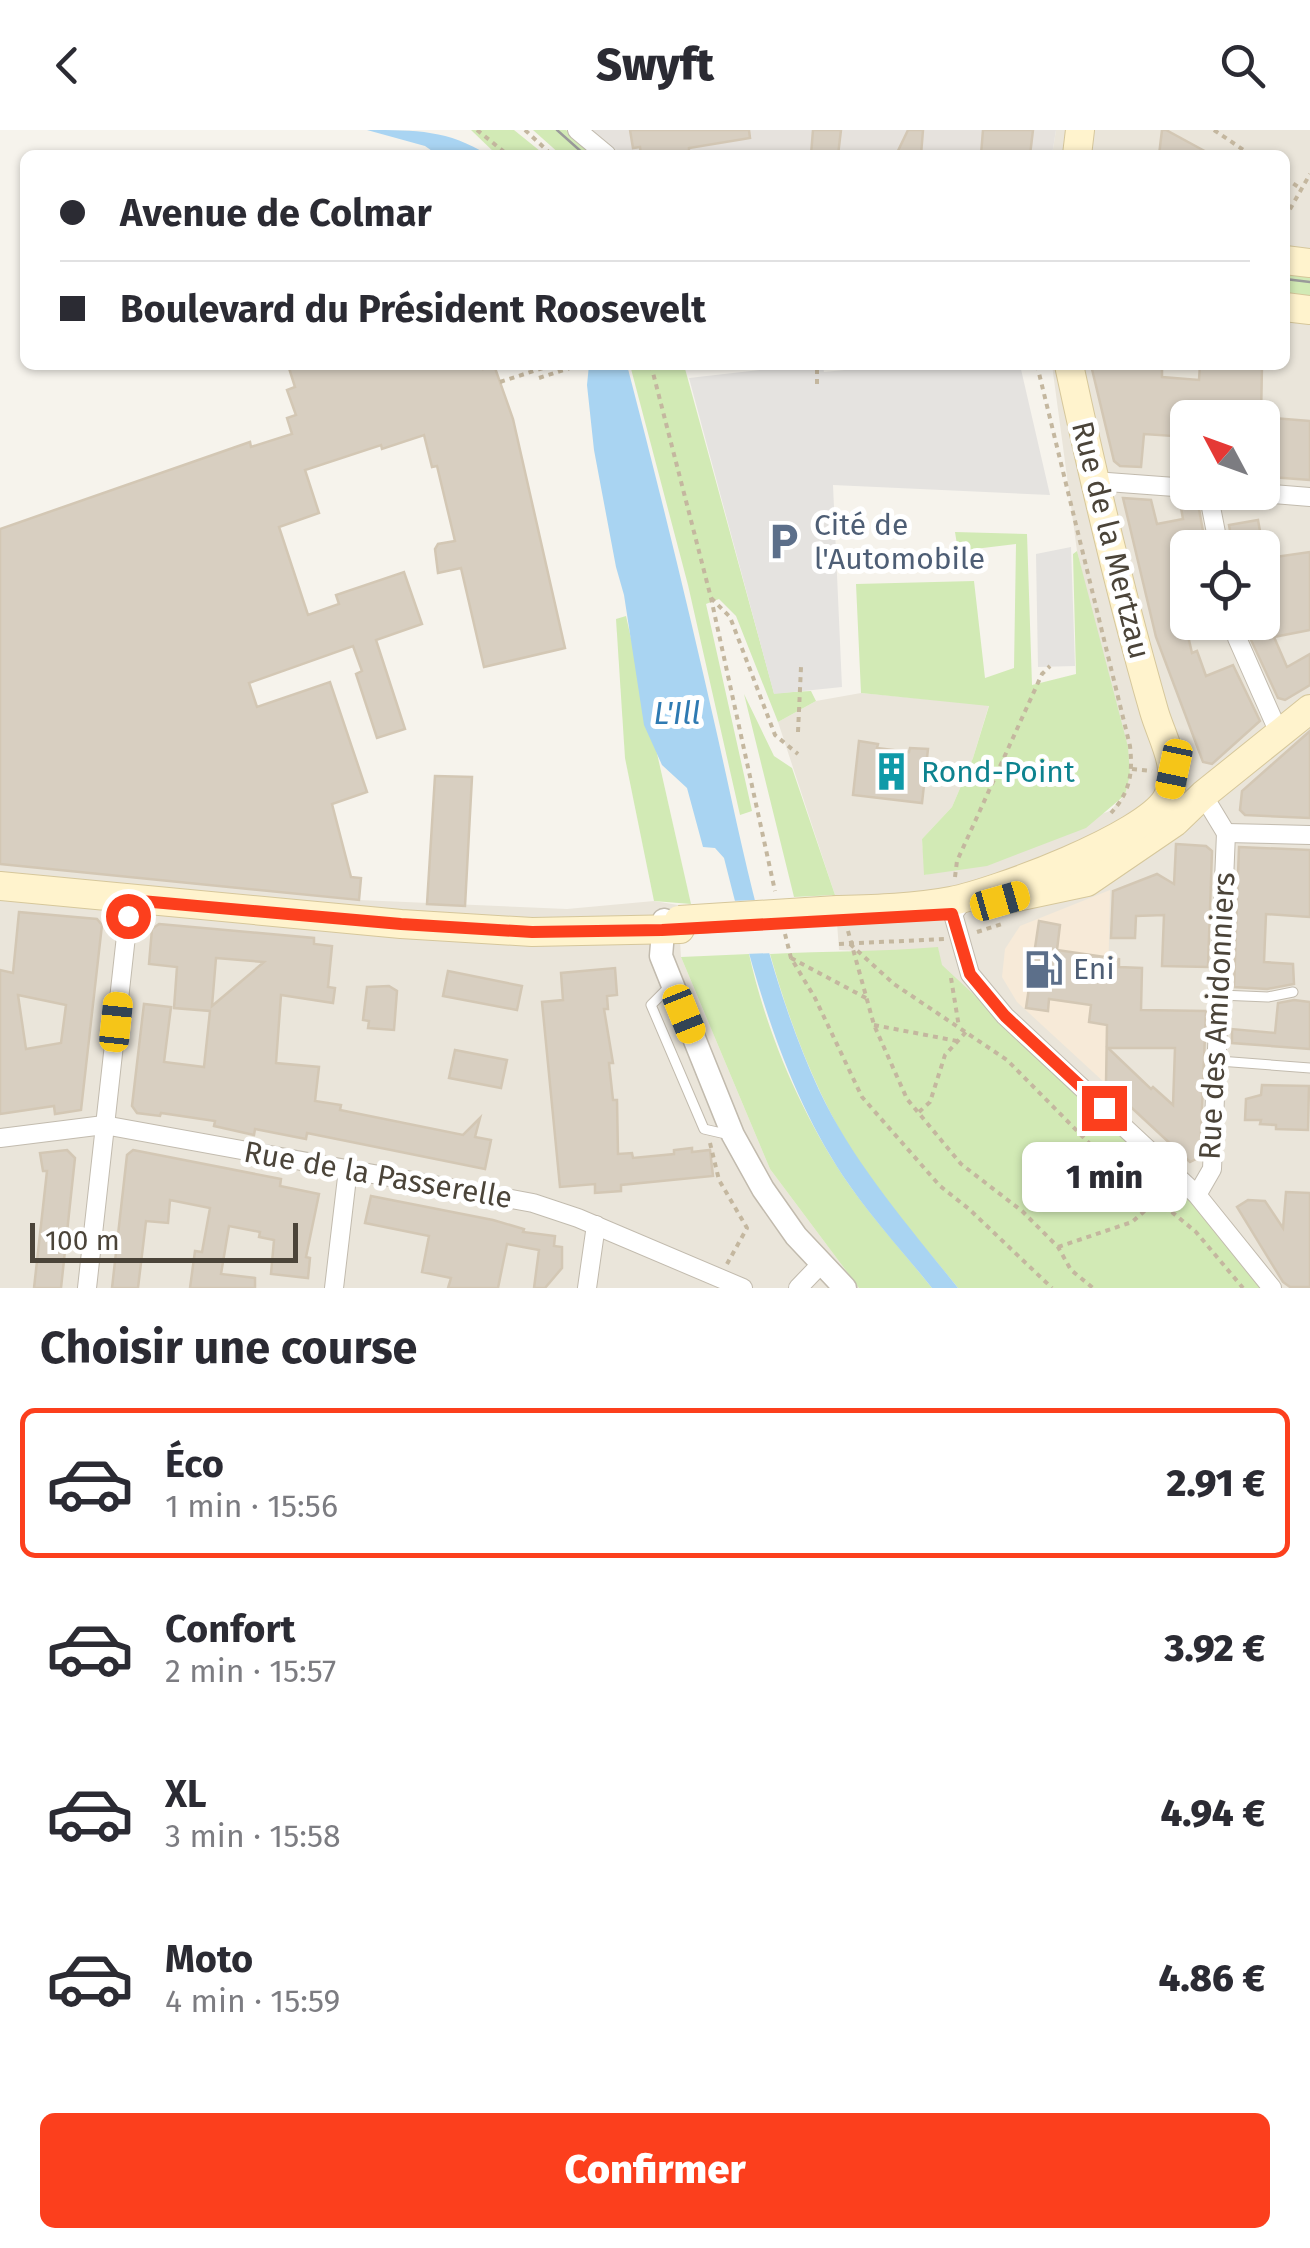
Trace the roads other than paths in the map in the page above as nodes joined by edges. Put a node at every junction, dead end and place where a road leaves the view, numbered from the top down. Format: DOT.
graph roads {
  1 [pos="577,130"];
  2 [pos="601,150"];
  3 [pos="1070,370"];
  4 [pos="1094,481"];
  5 [pos="1170,487"];
  6 [pos="1280,494"];
  7 [pos="1310,497"];
  8 [pos="1238,640"];
  9 [pos="1310,709"];
  10 [pos="1155,716"];
  11 [pos="1280,733"];
  12 [pos="1174,769"];
  13 [pos="1203,794"];
  14 [pos="1162,804"];
  15 [pos="1226,833"];
  16 [pos="1310,835"];
  17 [pos="0,886"];
  18 [pos="963,896"];
  19 [pos="130,900"];
  20 [pos="671,925"];
  21 [pos="842,925"];
  22 [pos="672,984"];
  23 [pos="1293,992"];
  24 [pos="1220,995"];
  25 [pos="1219,1061"];
  26 [pos="1310,1068"];
  27 [pos="104,1125"];
  28 [pos="732,1135"];
  29 [pos="0,1138"];
  30 [pos="348,1169"];
  31 [pos="1198,1195"];
  32 [pos="596,1226"];
  33 [pos="822,1264"];
  34 [pos="87,1288"];
  35 [pos="334,1288"];
  36 [pos="587,1288"];
  37 [pos="743,1288"];
  38 [pos="798,1288"];
  39 [pos="845,1288"];
  40 [pos="1272,1288"];
  1 -- 2 [label="street"];
  3 -- 4 [label="main road, Rue de la Mertzau"];
  4 -- 5 [label="street"];
  4 -- 10 [label="main road, Rue de la Mertzau"];
  6 -- 7 [label="street"];
  8 -- 11 [label="street"];
  9 -- 11 [label="main road"];
  10 -- 12 [label="main road, Rue de la Mertzau"];
  10 -- 13 [label="main road, Rue de la Mertzau"];
  11 -- 13 [label="main road"];
  12 -- 13 [label="main road"];
  12 -- 14 [label="main road"];
  13 -- 14 [label="main road"];
  13 -- 15 [label="street, Rue de la Mertzau"];
  13 -- 18 [label="main road"];
  14 -- 18 [label="main road"];
  15 -- 16 [label="street"];
  15 -- 24 [label="street, Rue des Amidonniers"];
  17 -- 19 [label="main road"];
  18 -- 21 [label="main road"];
  18 -- 31 [label="street"];
  19 -- 20 [label="main road"];
  19 -- 27 [label="street"];
  20 -- 21 [label="main road, bridge"];
  20 -- 21 [label="main road"];
  20 -- 22 [label="street"];
  22 -- 28 [label="street"];
  22 -- 28 [label="lane"];
  23 -- 24 [label="lane"];
  24 -- 25 [label="street, Rue des Amidonniers"];
  25 -- 26 [label="lane"];
  25 -- 31 [label="street, Rue des Amidonniers"];
  27 -- 29 [label="street, Rue de la Passerelle"];
  27 -- 30 [label="street, Rue de la Passerelle"];
  27 -- 34 [label="street"];
  28 -- 33 [label="street"];
  30 -- 32 [label="street, Rue de la Passerelle"];
  30 -- 35 [label="street"];
  31 -- 40 [label="street"];
  32 -- 36 [label="street"];
  32 -- 37 [label="street, Rue de la Passerelle"];
  33 -- 38 [label="street"];
  33 -- 39 [label="street"];
}
